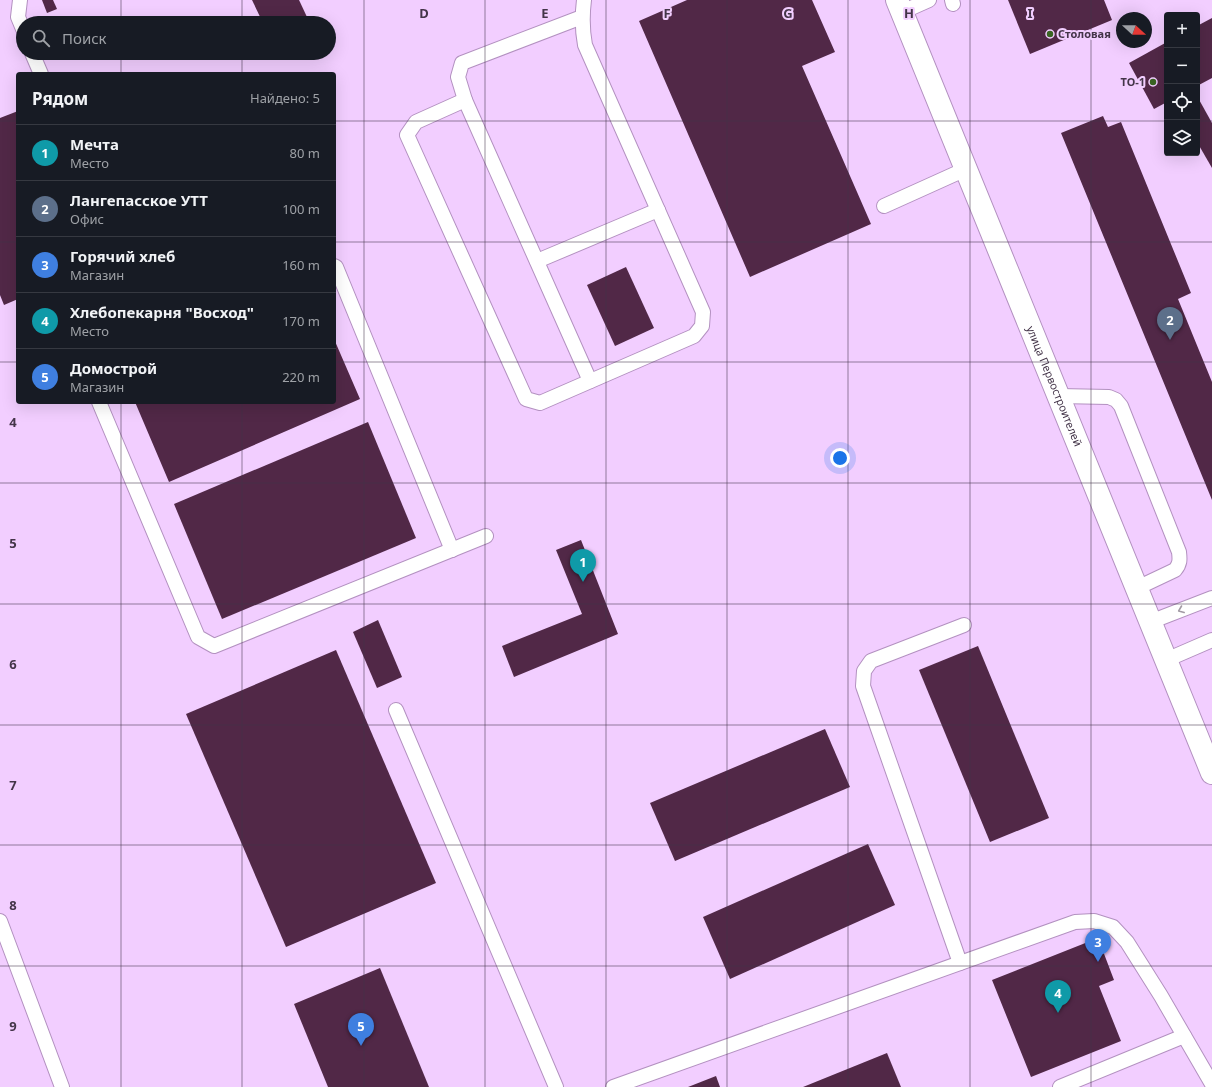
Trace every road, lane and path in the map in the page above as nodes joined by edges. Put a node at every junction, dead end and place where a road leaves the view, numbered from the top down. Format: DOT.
graph roads {
  1 [pos="20,0"];
  2 [pos="584,0"];
  3 [pos="929,0"];
  4 [pos="899,6"];
  5 [pos="18,16"];
  6 [pos="582,17"];
  7 [pos="35,60"];
  8 [pos="40,72"];
  9 [pos="465,100"];
  10 [pos="966,169"];
  11 [pos="884,206"];
  12 [pos="658,210"];
  13 [pos="537,262"];
  14 [pos="336,267"];
  15 [pos="590,381"];
  16 [pos="1059,396"];
  17 [pos="100,404"];
  18 [pos="486,536"];
  19 [pos="452,550"];
  20 [pos="1137,588"];
  21 [pos="1212,598"];
  22 [pos="1150,622"];
  23 [pos="964,625"];
  24 [pos="1212,640"];
  25 [pos="1166,660"];
  26 [pos="396,710"];
  27 [pos="1212,773"];
  28 [pos="0,921"];
  29 [pos="960,963"];
  30 [pos="1184,1036"];
  31 [pos="1212,1084"];
  32 [pos="62,1087"];
  33 [pos="556,1087"];
  34 [pos="613,1087"];
  35 [pos="1060,1087"];
  1 -- 5 [label="lane"];
  2 -- 6 [label="lane"];
  3 -- 4 [label="lane"];
  4 -- 10 [label="street, улица Первостроителей"];
  6 -- 9 [label="lane"];
  6 -- 12 [label="lane"];
  7 -- 8 [label="lane"];
  9 -- 13 [label="lane"];
  9 -- 15 [label="lane"];
  10 -- 11 [label="lane"];
  10 -- 16 [label="street, улица Первостроителей"];
  12 -- 13 [label="lane"];
  12 -- 15 [label="lane"];
  13 -- 15 [label="lane"];
  14 -- 19 [label="lane"];
  16 -- 20 [label="street, улица Первостроителей"];
  16 -- 20 [label="lane"];
  17 -- 19 [label="lane"];
  18 -- 19 [label="lane"];
  20 -- 22 [label="street, улица Первостроителей"];
  21 -- 22 [label="lane, one-way"];
  22 -- 25 [label="street, улица Первостроителей"];
  23 -- 29 [label="lane"];
  24 -- 25 [label="lane"];
  25 -- 27 [label="street, улица Первостроителей"];
  26 -- 33 [label="lane"];
  28 -- 32 [label="lane"];
  29 -- 30 [label="lane"];
  29 -- 34 [label="lane"];
  30 -- 31 [label="lane"];
  30 -- 35 [label="lane"];
}
